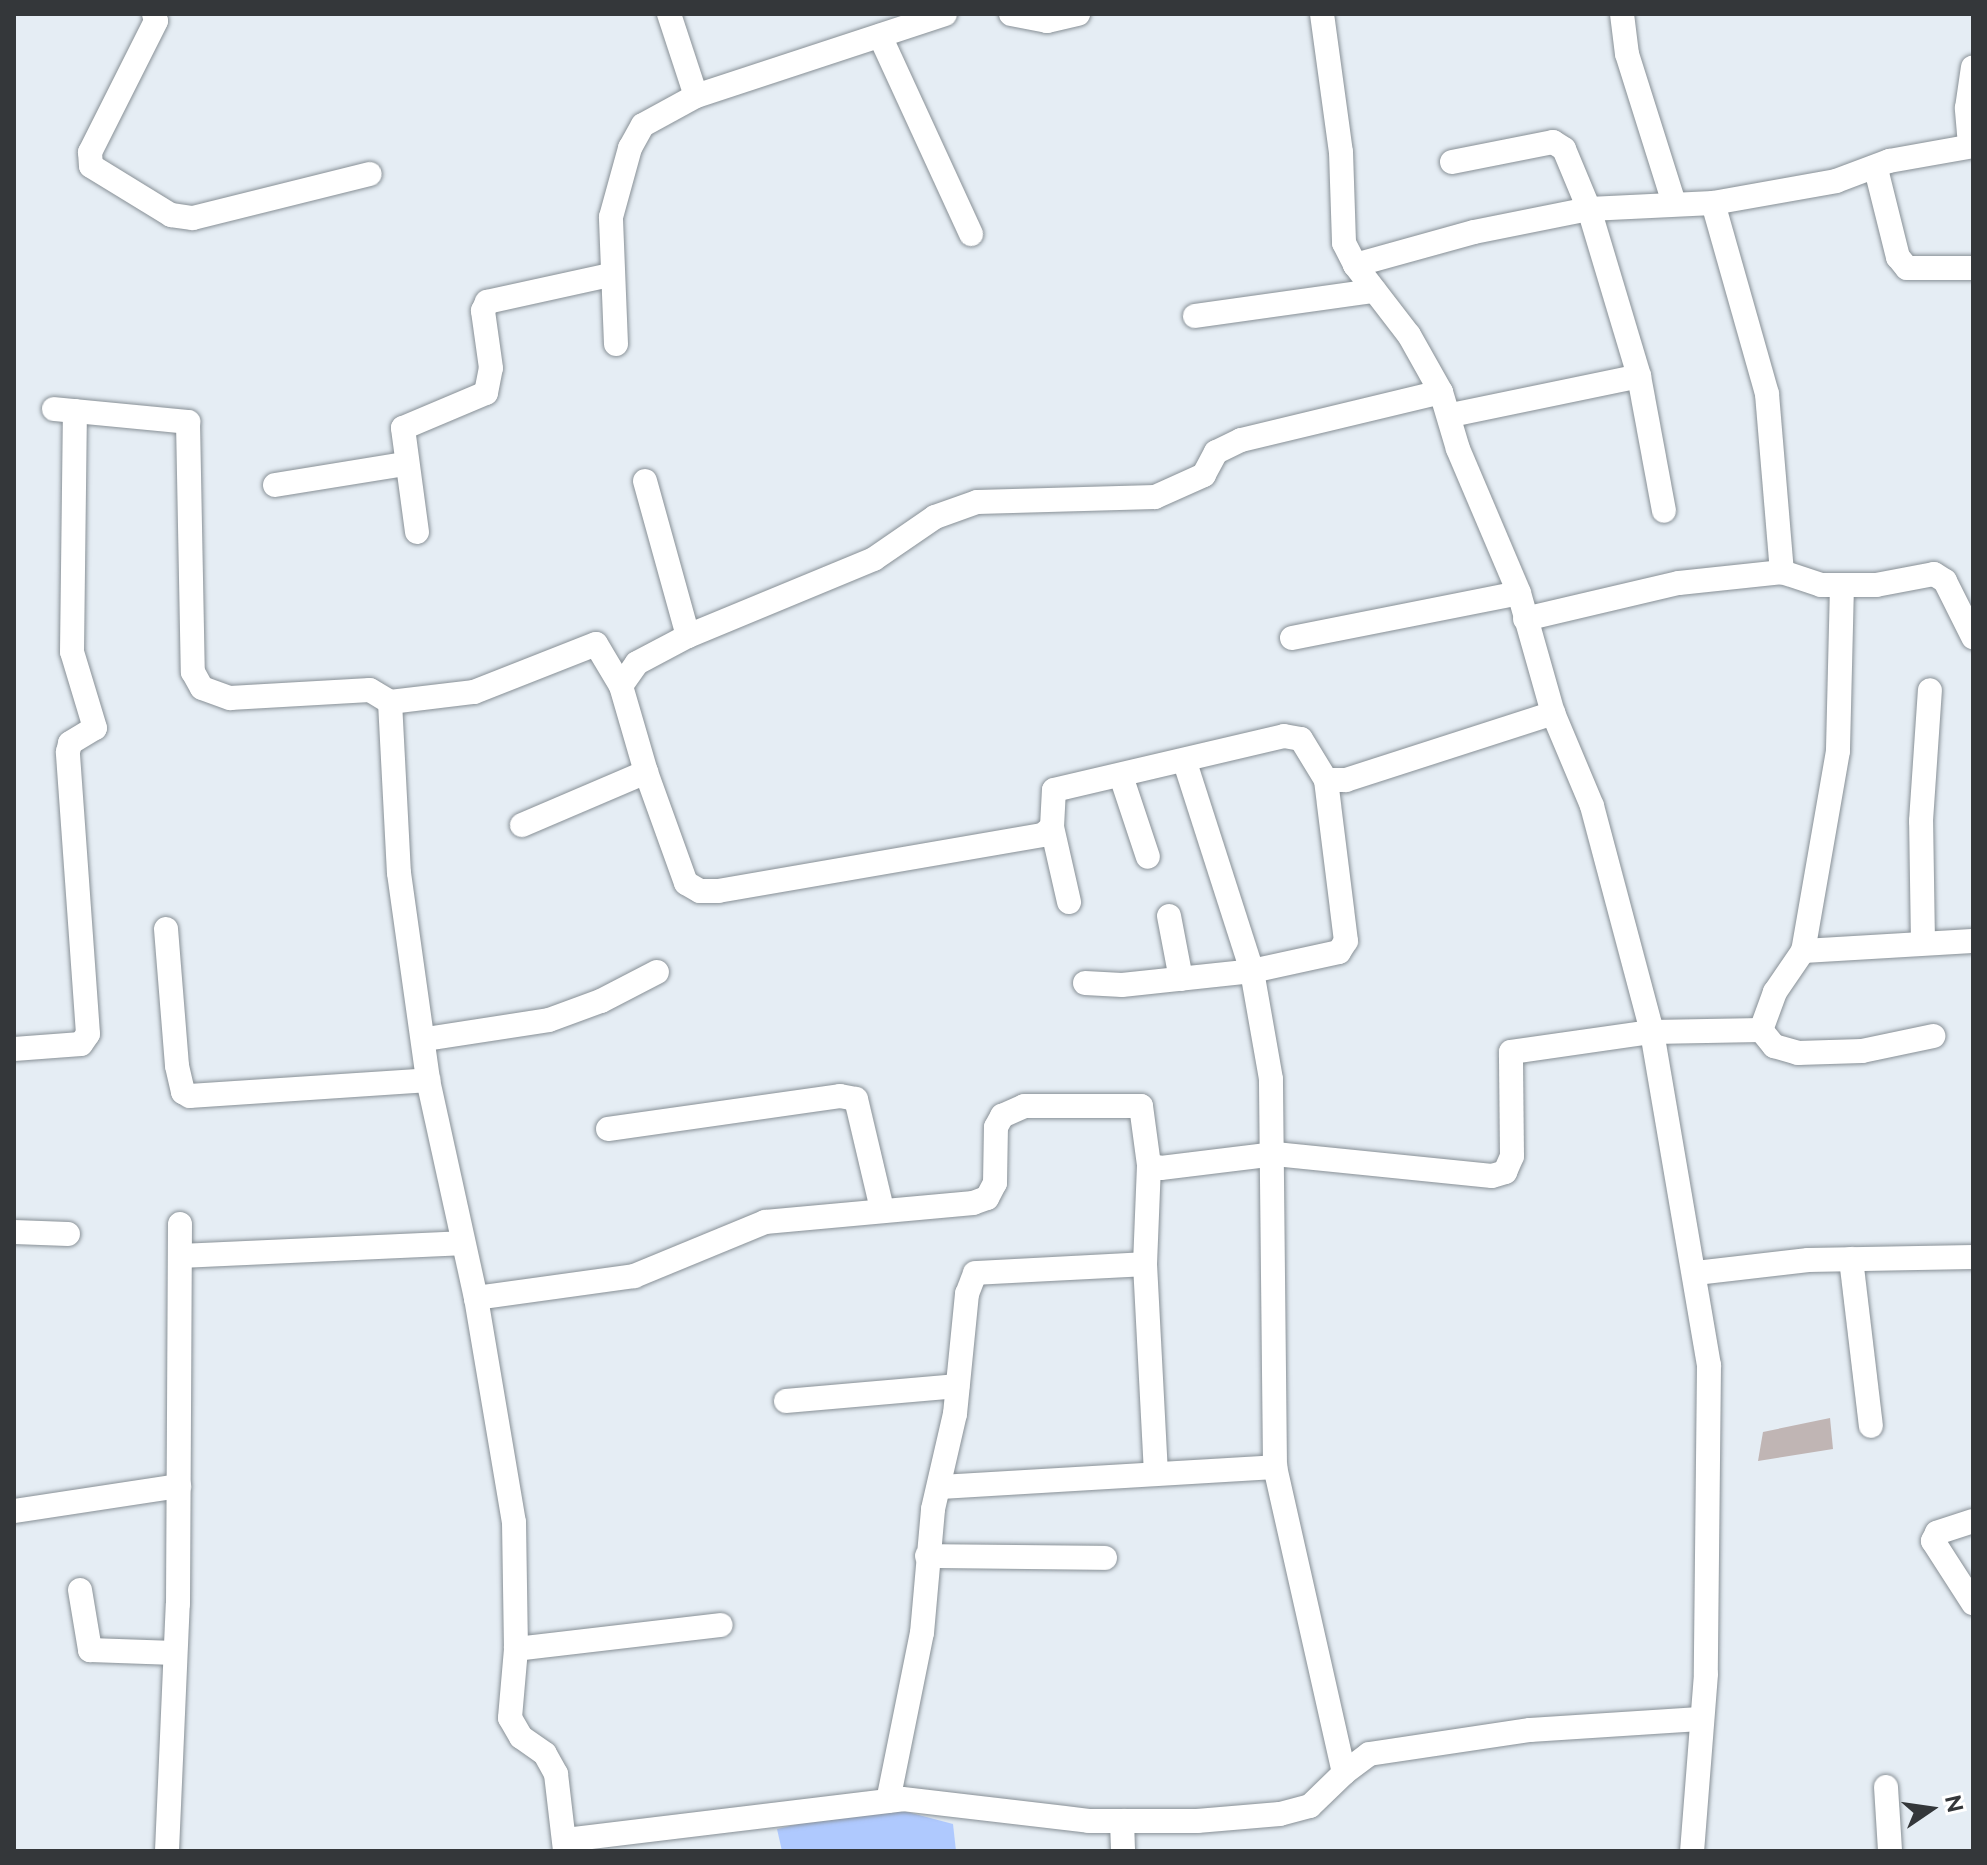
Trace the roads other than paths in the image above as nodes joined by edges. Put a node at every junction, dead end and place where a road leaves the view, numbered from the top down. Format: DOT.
graph roads {
  1 [pos="154,14"];
  2 [pos="669,14"];
  3 [pos="945,14"];
  4 [pos="1011,14"];
  5 [pos="1078,14"];
  6 [pos="1322,14"];
  7 [pos="1622,14"];
  8 [pos="880,36"];
  9 [pos="1973,67"];
  10 [pos="696,96"];
  11 [pos="1972,146"];
  12 [pos="1452,162"];
  13 [pos="1876,169"];
  14 [pos="370,174"];
  15 [pos="1674,203"];
  16 [pos="1713,203"];
  17 [pos="1589,209"];
  18 [pos="971,234"];
  19 [pos="1355,265"];
  20 [pos="1973,268"];
  21 [pos="610,275"];
  22 [pos="1374,291"];
  23 [pos="1195,316"];
  24 [pos="616,344"];
  25 [pos="1639,376"];
  26 [pos="1441,392"];
  27 [pos="1451,415"];
  28 [pos="405,464"];
  29 [pos="645,481"];
  30 [pos="275,485"];
  31 [pos="1664,511"];
  32 [pos="417,532"];
  33 [pos="1782,572"];
  34 [pos="1842,585"];
  35 [pos="1519,593"];
  36 [pos="1525,619"];
  37 [pos="688,636"];
  38 [pos="1973,637"];
  39 [pos="1292,638"];
  40 [pos="621,686"];
  41 [pos="1930,690"];
  42 [pos="390,702"];
  43 [pos="1553,713"];
  44 [pos="1185,762"];
  45 [pos="646,772"];
  46 [pos="1121,776"];
  47 [pos="1326,780"];
  48 [pos="522,825"];
  49 [pos="1052,827"];
  50 [pos="1148,857"];
  51 [pos="1069,902"];
  52 [pos="1169,916"];
  53 [pos="166,929"];
  54 [pos="1973,941"];
  55 [pos="1923,943"];
  56 [pos="1803,951"];
  57 [pos="1252,971"];
  58 [pos="657,972"];
  59 [pos="1181,979"];
  60 [pos="1085,983"];
  61 [pos="1761,1030"];
  62 [pos="1652,1032"];
  63 [pos="1933,1036"];
  64 [pos="426,1039"];
  65 [pos="14,1049"];
  66 [pos="428,1080"];
  67 [pos="608,1129"];
  68 [pos="1275,1154"];
  69 [pos="1149,1165"];
  70 [pos="882,1209"];
  71 [pos="180,1224"];
  72 [pos="14,1232"];
  73 [pos="68,1234"];
  74 [pos="461,1243"];
  75 [pos="180,1256"];
  76 [pos="1973,1257"];
  77 [pos="1851,1259"];
  78 [pos="1145,1264"];
  79 [pos="1696,1273"];
  80 [pos="476,1298"];
  81 [pos="957,1386"];
  82 [pos="786,1401"];
  83 [pos="1871,1426"];
  84 [pos="1275,1467"];
  85 [pos="1156,1474"];
  86 [pos="179,1486"];
  87 [pos="940,1487"];
  88 [pos="14,1511"];
  89 [pos="1973,1521"];
  90 [pos="927,1556"];
  91 [pos="1105,1558"];
  92 [pos="80,1590"];
  93 [pos="1973,1603"];
  94 [pos="721,1625"];
  95 [pos="516,1649"];
  96 [pos="175,1653"];
  97 [pos="1700,1719"];
  98 [pos="1344,1773"];
  99 [pos="1886,1787"];
  100 [pos="888,1801"];
  101 [pos="1122,1821"];
  102 [pos="565,1846"];
  103 [pos="167,1851"];
  104 [pos="1123,1851"];
  105 [pos="1692,1851"];
  106 [pos="1890,1851"];
  1 -- 14 [label="street"];
  2 -- 10 [label="street"];
  3 -- 8 [label="street"];
  4 -- 5 [label="street"];
  6 -- 19 [label="street"];
  7 -- 15 [label="street"];
  8 -- 10 [label="street"];
  8 -- 18 [label="street"];
  9 -- 11 [label="street"];
  10 -- 21 [label="street"];
  11 -- 13 [label="street"];
  12 -- 17 [label="street"];
  13 -- 16 [label="street"];
  13 -- 20 [label="street"];
  15 -- 16 [label="street"];
  15 -- 17 [label="street"];
  16 -- 33 [label="street"];
  17 -- 19 [label="street"];
  17 -- 25 [label="street"];
  19 -- 22 [label="street"];
  21 -- 24 [label="street"];
  21 -- 28 [label="street"];
  22 -- 23 [label="street"];
  22 -- 26 [label="street"];
  25 -- 27 [label="street"];
  25 -- 31 [label="street"];
  26 -- 27 [label="street"];
  26 -- 37 [label="street"];
  27 -- 35 [label="street"];
  28 -- 30 [label="street"];
  28 -- 32 [label="street"];
  29 -- 37 [label="street"];
  33 -- 34 [label="street"];
  33 -- 36 [label="street"];
  34 -- 38 [label="street"];
  34 -- 56 [label="street"];
  35 -- 36 [label="street"];
  35 -- 39 [label="street"];
  36 -- 43 [label="street"];
  37 -- 40 [label="street"];
  40 -- 42 [label="street"];
  40 -- 45 [label="street"];
  41 -- 55 [label="street"];
  42 -- 64 [label="street"];
  42 -- 65 [label="street"];
  43 -- 47 [label="street"];
  43 -- 62 [label="street"];
  44 -- 46 [label="street"];
  44 -- 47 [label="street"];
  44 -- 57 [label="street"];
  45 -- 48 [label="street"];
  45 -- 49 [label="street"];
  46 -- 49 [label="street"];
  46 -- 50 [label="street"];
  47 -- 57 [label="street"];
  49 -- 51 [label="street"];
  52 -- 59 [label="street"];
  53 -- 66 [label="street"];
  54 -- 55 [label="street"];
  55 -- 56 [label="street"];
  56 -- 61 [label="street"];
  57 -- 59 [label="street"];
  57 -- 68 [label="street"];
  58 -- 64 [label="street"];
  59 -- 60 [label="street"];
  61 -- 62 [label="street"];
  61 -- 63 [label="street"];
  62 -- 68 [label="street"];
  62 -- 79 [label="street"];
  64 -- 66 [label="street"];
  66 -- 74 [label="street"];
  67 -- 70 [label="street"];
  68 -- 69 [label="street"];
  68 -- 84 [label="street"];
  69 -- 70 [label="street"];
  69 -- 78 [label="street"];
  70 -- 80 [label="street"];
  71 -- 75 [label="street"];
  72 -- 73 [label="street"];
  74 -- 75 [label="street"];
  74 -- 80 [label="street"];
  75 -- 86 [label="street"];
  76 -- 77 [label="street"];
  77 -- 79 [label="street"];
  77 -- 83 [label="street"];
  78 -- 81 [label="street"];
  78 -- 85 [label="street"];
  79 -- 97 [label="street"];
  80 -- 95 [label="street"];
  81 -- 82 [label="street"];
  81 -- 87 [label="street"];
  84 -- 85 [label="street"];
  84 -- 98 [label="street"];
  85 -- 87 [label="street"];
  86 -- 88 [label="street"];
  86 -- 96 [label="street"];
  87 -- 90 [label="street"];
  89 -- 93 [label="street"];
  90 -- 91 [label="street"];
  90 -- 100 [label="street"];
  92 -- 96 [label="street"];
  94 -- 95 [label="street"];
  95 -- 102 [label="street"];
  96 -- 103 [label="street"];
  97 -- 98 [label="street"];
  97 -- 105 [label="street"];
  98 -- 101 [label="street"];
  99 -- 106 [label="street"];
  100 -- 101 [label="street"];
  100 -- 102 [label="street"];
  101 -- 104 [label="street"];
}
